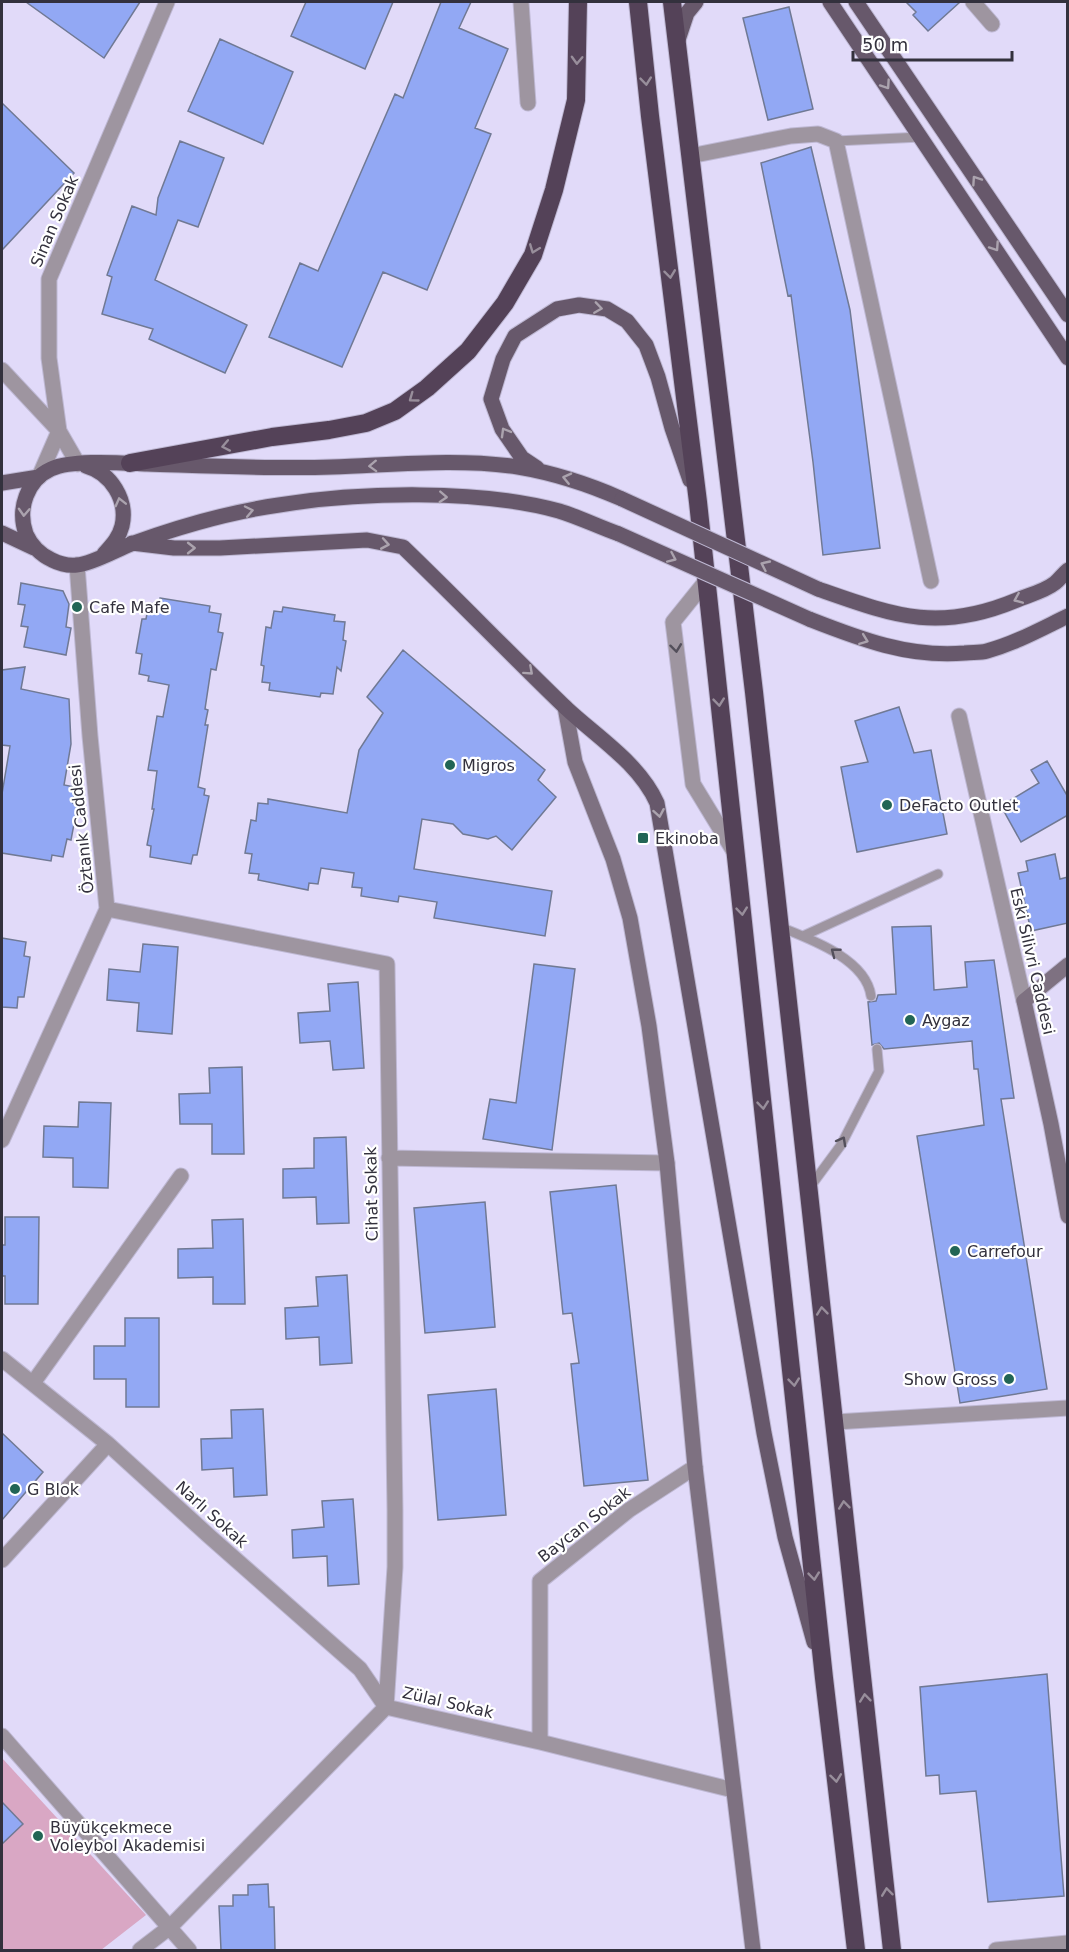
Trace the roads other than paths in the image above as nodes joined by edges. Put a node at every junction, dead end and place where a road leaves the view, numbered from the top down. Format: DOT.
graph roads {
  1 [pos="167,2"];
  2 [pos="521,2"];
  3 [pos="578,2"];
  4 [pos="638,2"];
  5 [pos="672,2"];
  6 [pos="696,2"];
  7 [pos="830,2"];
  8 [pos="856,2"];
  9 [pos="973,2"];
  10 [pos="992,24"];
  11 [pos="677,43"];
  12 [pos="528,103"];
  13 [pos="921,137"];
  14 [pos="836,141"];
  15 [pos="690,156"];
  16 [pos="1068,315"];
  17 [pos="1068,358"];
  18 [pos="2,370"];
  19 [pos="59,431"];
  20 [pos="130,463"];
  21 [pos="78,464"];
  22 [pos="544,473"];
  23 [pos="39,477"];
  24 [pos="2,483"];
  25 [pos="698,502"];
  26 [pos="2,532"];
  27 [pos="132,543"];
  28 [pos="36,549"];
  29 [pos="104,554"];
  30 [pos="77,565"];
  31 [pos="1068,570"];
  32 [pos="706,581"];
  33 [pos="931,581"];
  34 [pos="1068,616"];
  35 [pos="566,707"];
  36 [pos="959,716"];
  37 [pos="735,853"];
  38 [pos="938,874"];
  39 [pos="107,909"];
  40 [pos="780,927"];
  41 [pos="803,936"];
  42 [pos="1068,965"];
  43 [pos="871,996"];
  44 [pos="1024,1001"];
  45 [pos="877,1049"];
  46 [pos="2,1140"];
  47 [pos="389,1158"];
  48 [pos="667,1162"];
  49 [pos="181,1176"];
  50 [pos="809,1189"];
  51 [pos="1068,1216"];
  52 [pos="2,1359"];
  53 [pos="33,1383"];
  54 [pos="1068,1408"];
  55 [pos="835,1422"];
  56 [pos="108,1444"];
  57 [pos="695,1467"];
  58 [pos="2,1560"];
  59 [pos="824,1678"];
  60 [pos="386,1707"];
  61 [pos="2,1736"];
  62 [pos="540,1742"];
  63 [pos="733,1790"];
  64 [pos="170,1927"];
  65 [pos="1068,1943"];
  66 [pos="140,1950"];
  67 [pos="189,1950"];
  68 [pos="753,1950"];
  69 [pos="856,1950"];
  70 [pos="892,1950"];
  71 [pos="996,1950"];
  1 -- 19 [label="street, Sinan Sokak"];
  2 -- 12 [label="street"];
  3 -- 20 [label="highway, one-way"];
  4 -- 25 [label="highway, one-way"];
  5 -- 11 [label="highway"];
  6 -- 11 [label="main road"];
  7 -- 13 [label="main road, one-way"];
  16 -- 8 [label="main road, one-way"];
  9 -- 10 [label="street"];
  11 -- 15 [label="highway"];
  13 -- 14 [label="lane"];
  13 -- 17 [label="main road, one-way"];
  14 -- 15 [label="street"];
  14 -- 33 [label="street"];
  15 -- 40 [label="highway"];
  18 -- 19 [label="street"];
  19 -- 21 [label="street, Sinan Sokak"];
  19 -- 23 [label="street"];
  20 -- 21 [label="main road"];
  22 -- 20 [label="main road, one-way"];
  21 -- 23 [label="main road"];
  29 -- 21 [label="main road, one-way"];
  22 -- 25 [label="main road, one-way"];
  31 -- 22 [label="main road, one-way, bridge"];
  23 -- 24 [label="main road"];
  23 -- 28 [label="main road, one-way"];
  25 -- 32 [label="highway"];
  26 -- 28 [label="main road"];
  27 -- 29 [label="main road"];
  27 -- 34 [label="main road, one-way, bridge"];
  27 -- 35 [label="main road, one-way"];
  28 -- 30 [label="main road"];
  29 -- 30 [label="main road"];
  30 -- 39 [label="street, Öztanık Caddesi"];
  32 -- 37 [label="highway, one-way"];
  32 -- 37 [label="street, one-way"];
  35 -- 48 [label="main road"];
  35 -- 59 [label="main road, one-way"];
  36 -- 44 [label="street, Eski Silivri Caddesi"];
  37 -- 59 [label="highway, one-way"];
  38 -- 41 [label="lane"];
  39 -- 46 [label="street, Öztanık Caddesi"];
  39 -- 47 [label="street, Cihat Sokak"];
  40 -- 41 [label="lane"];
  40 -- 50 [label="highway"];
  43 -- 41 [label="lane, one-way"];
  42 -- 44 [label="main road"];
  44 -- 51 [label="main road, Eski Silivri Caddesi"];
  50 -- 45 [label="lane, one-way"];
  47 -- 48 [label="street"];
  47 -- 60 [label="street, Cihat Sokak"];
  48 -- 57 [label="main road"];
  49 -- 53 [label="street"];
  55 -- 50 [label="highway, one-way"];
  52 -- 53 [label="street, Narlı Sokak"];
  53 -- 56 [label="street, Narlı Sokak"];
  54 -- 55 [label="street"];
  70 -- 55 [label="highway, one-way"];
  56 -- 58 [label="street"];
  56 -- 60 [label="street, Narlı Sokak"];
  57 -- 62 [label="street, Baycan Sokak"];
  57 -- 63 [label="main road"];
  59 -- 69 [label="highway, one-way"];
  60 -- 62 [label="street, Zülal Sokak"];
  60 -- 64 [label="street, Zülal Sokak"];
  61 -- 64 [label="street"];
  62 -- 63 [label="street, Zülal Sokak"];
  63 -- 68 [label="main road"];
  64 -- 66 [label="street, Zülal Sokak"];
  64 -- 67 [label="street"];
  65 -- 71 [label="street"];
}
